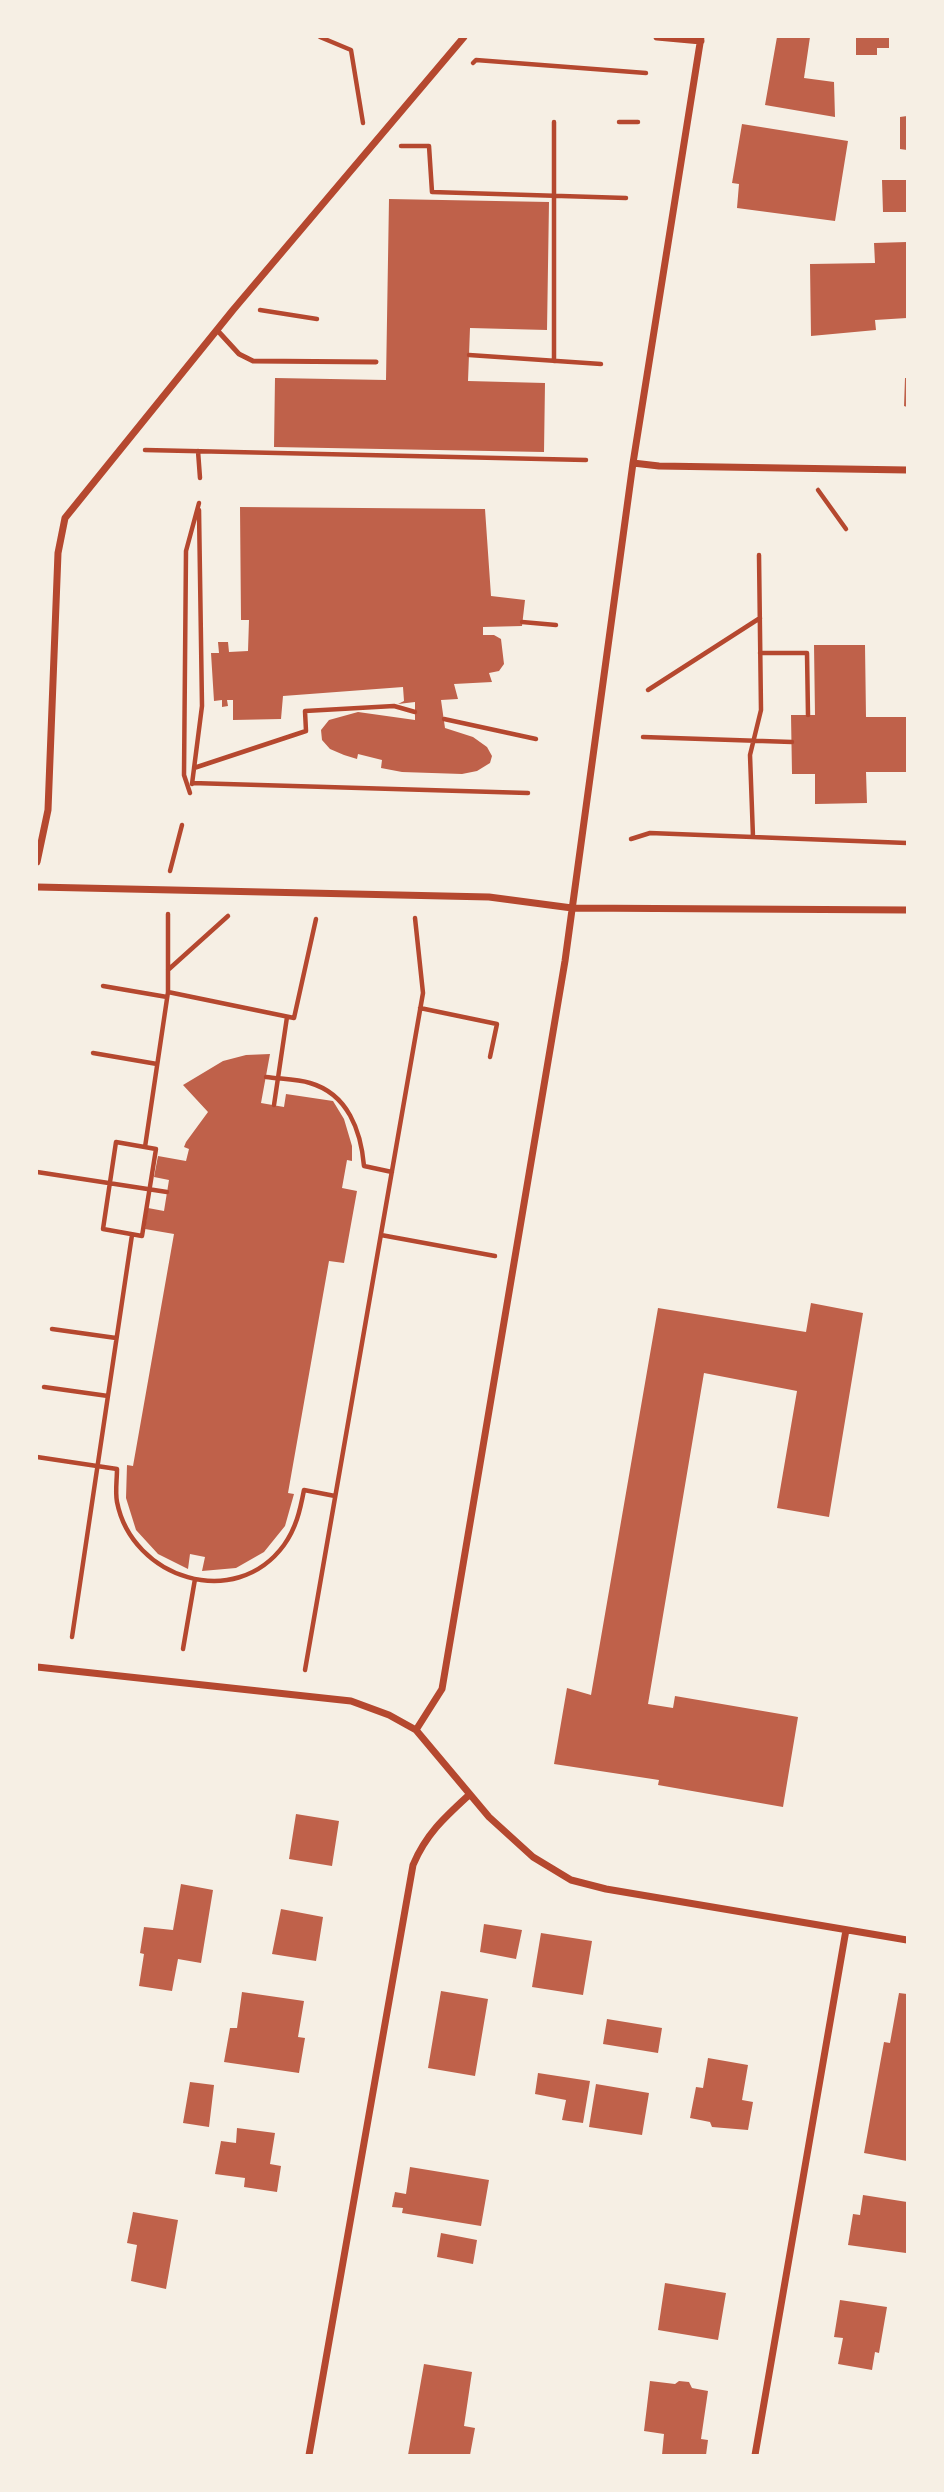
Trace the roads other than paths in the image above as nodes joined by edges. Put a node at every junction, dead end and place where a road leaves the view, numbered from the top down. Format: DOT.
graph roads {
  1 [pos="464,37"];
  2 [pos="657,37"];
  3 [pos="701,39"];
  4 [pos="217,330"];
  5 [pos="376,362"];
  6 [pos="633,463"];
  7 [pos="907,470"];
  8 [pos="37,862"];
  9 [pos="37,887"];
  10 [pos="572,908"];
  11 [pos="907,910"];
  12 [pos="37,1667"];
  13 [pos="416,1730"];
  14 [pos="469,1795"];
  15 [pos="846,1930"];
  16 [pos="907,1940"];
  17 [pos="309,2455"];
  18 [pos="755,2455"];
  1 -- 4 [label="street"];
  2 -- 3 [label="street"];
  3 -- 6 [label="street"];
  4 -- 5 [label="lane"];
  4 -- 8 [label="street"];
  6 -- 7 [label="street"];
  6 -- 10 [label="street"];
  9 -- 10 [label="street"];
  10 -- 11 [label="street"];
  10 -- 13 [label="street"];
  12 -- 13 [label="street"];
  13 -- 14 [label="street"];
  14 -- 15 [label="street"];
  14 -- 17 [label="street"];
  15 -- 16 [label="street"];
  15 -- 18 [label="street"];
}
